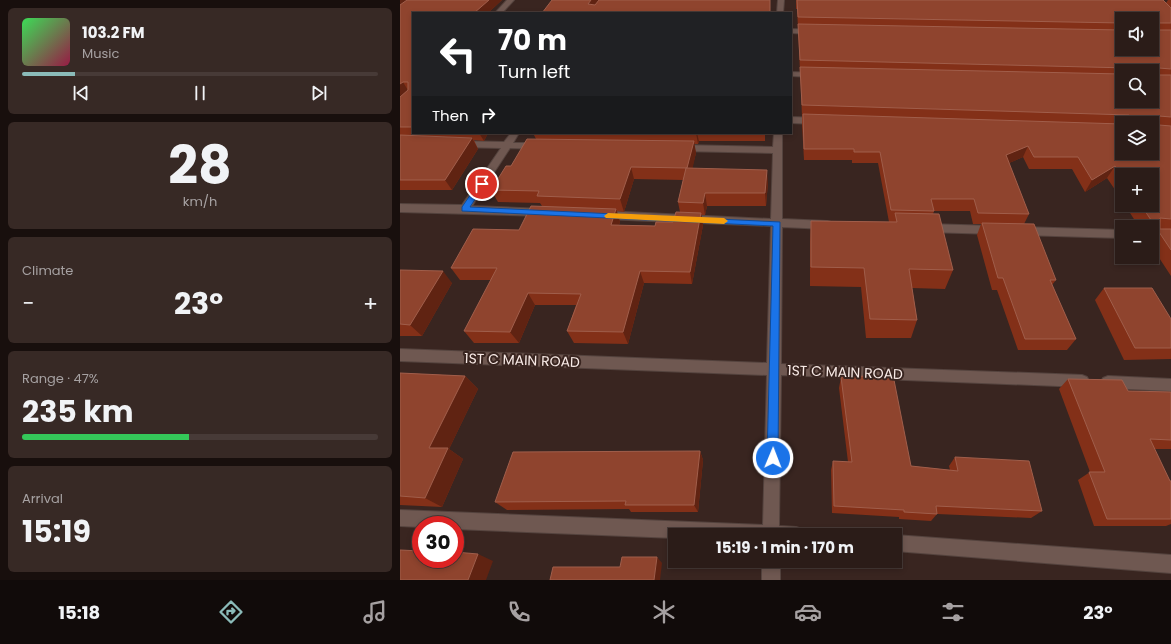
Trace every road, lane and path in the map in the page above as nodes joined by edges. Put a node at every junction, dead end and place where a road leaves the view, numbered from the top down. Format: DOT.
graph roads {
  1 [pos="511,0"];
  2 [pos="780,0"];
  3 [pos="499,12"];
  4 [pos="780,12"];
  5 [pos="792,31"];
  6 [pos="822,32"];
  7 [pos="792,74"];
  8 [pos="822,75"];
  9 [pos="792,120"];
  10 [pos="830,121"];
  11 [pos="514,134"];
  12 [pos="778,134"];
  13 [pos="453,144"];
  14 [pos="506,146"];
  15 [pos="546,146"];
  16 [pos="666,148"];
  17 [pos="778,150"];
  18 [pos="400,208"];
  19 [pos="465,209"];
  20 [pos="551,213"];
  21 [pos="590,215"];
  22 [pos="777,224"];
  23 [pos="840,226"];
  24 [pos="918,228"];
  25 [pos="1115,234"];
  26 [pos="400,355"];
  27 [pos="774,369"];
  28 [pos="1171,385"];
  29 [pos="400,518"];
  30 [pos="771,528"];
  31 [pos="668,530"];
  32 [pos="902,544"];
  33 [pos="1171,564"];
  34 [pos="771,568"];
  35 [pos="770,580"];
  1 -- 3 [label="street"];
  2 -- 4 [label="street"];
  5 -- 6 [label="street"];
  7 -- 8 [label="street"];
  9 -- 10 [label="street"];
  11 -- 14 [label="street"];
  12 -- 17 [label="street"];
  13 -- 14 [label="street"];
  14 -- 15 [label="street"];
  14 -- 19 [label="street"];
  16 -- 17 [label="street"];
  17 -- 22 [label="street"];
  18 -- 19 [label="street"];
  19 -- 20 [label="street"];
  21 -- 22 [label="street"];
  22 -- 23 [label="street"];
  22 -- 27 [label="street"];
  24 -- 25 [label="street"];
  26 -- 27 [label="street, 1ST C MAIN ROAD"];
  27 -- 28 [label="street, 1ST C MAIN ROAD"];
  27 -- 30 [label="street"];
  29 -- 31 [label="street"];
  32 -- 33 [label="street"];
  34 -- 35 [label="street"];
}
